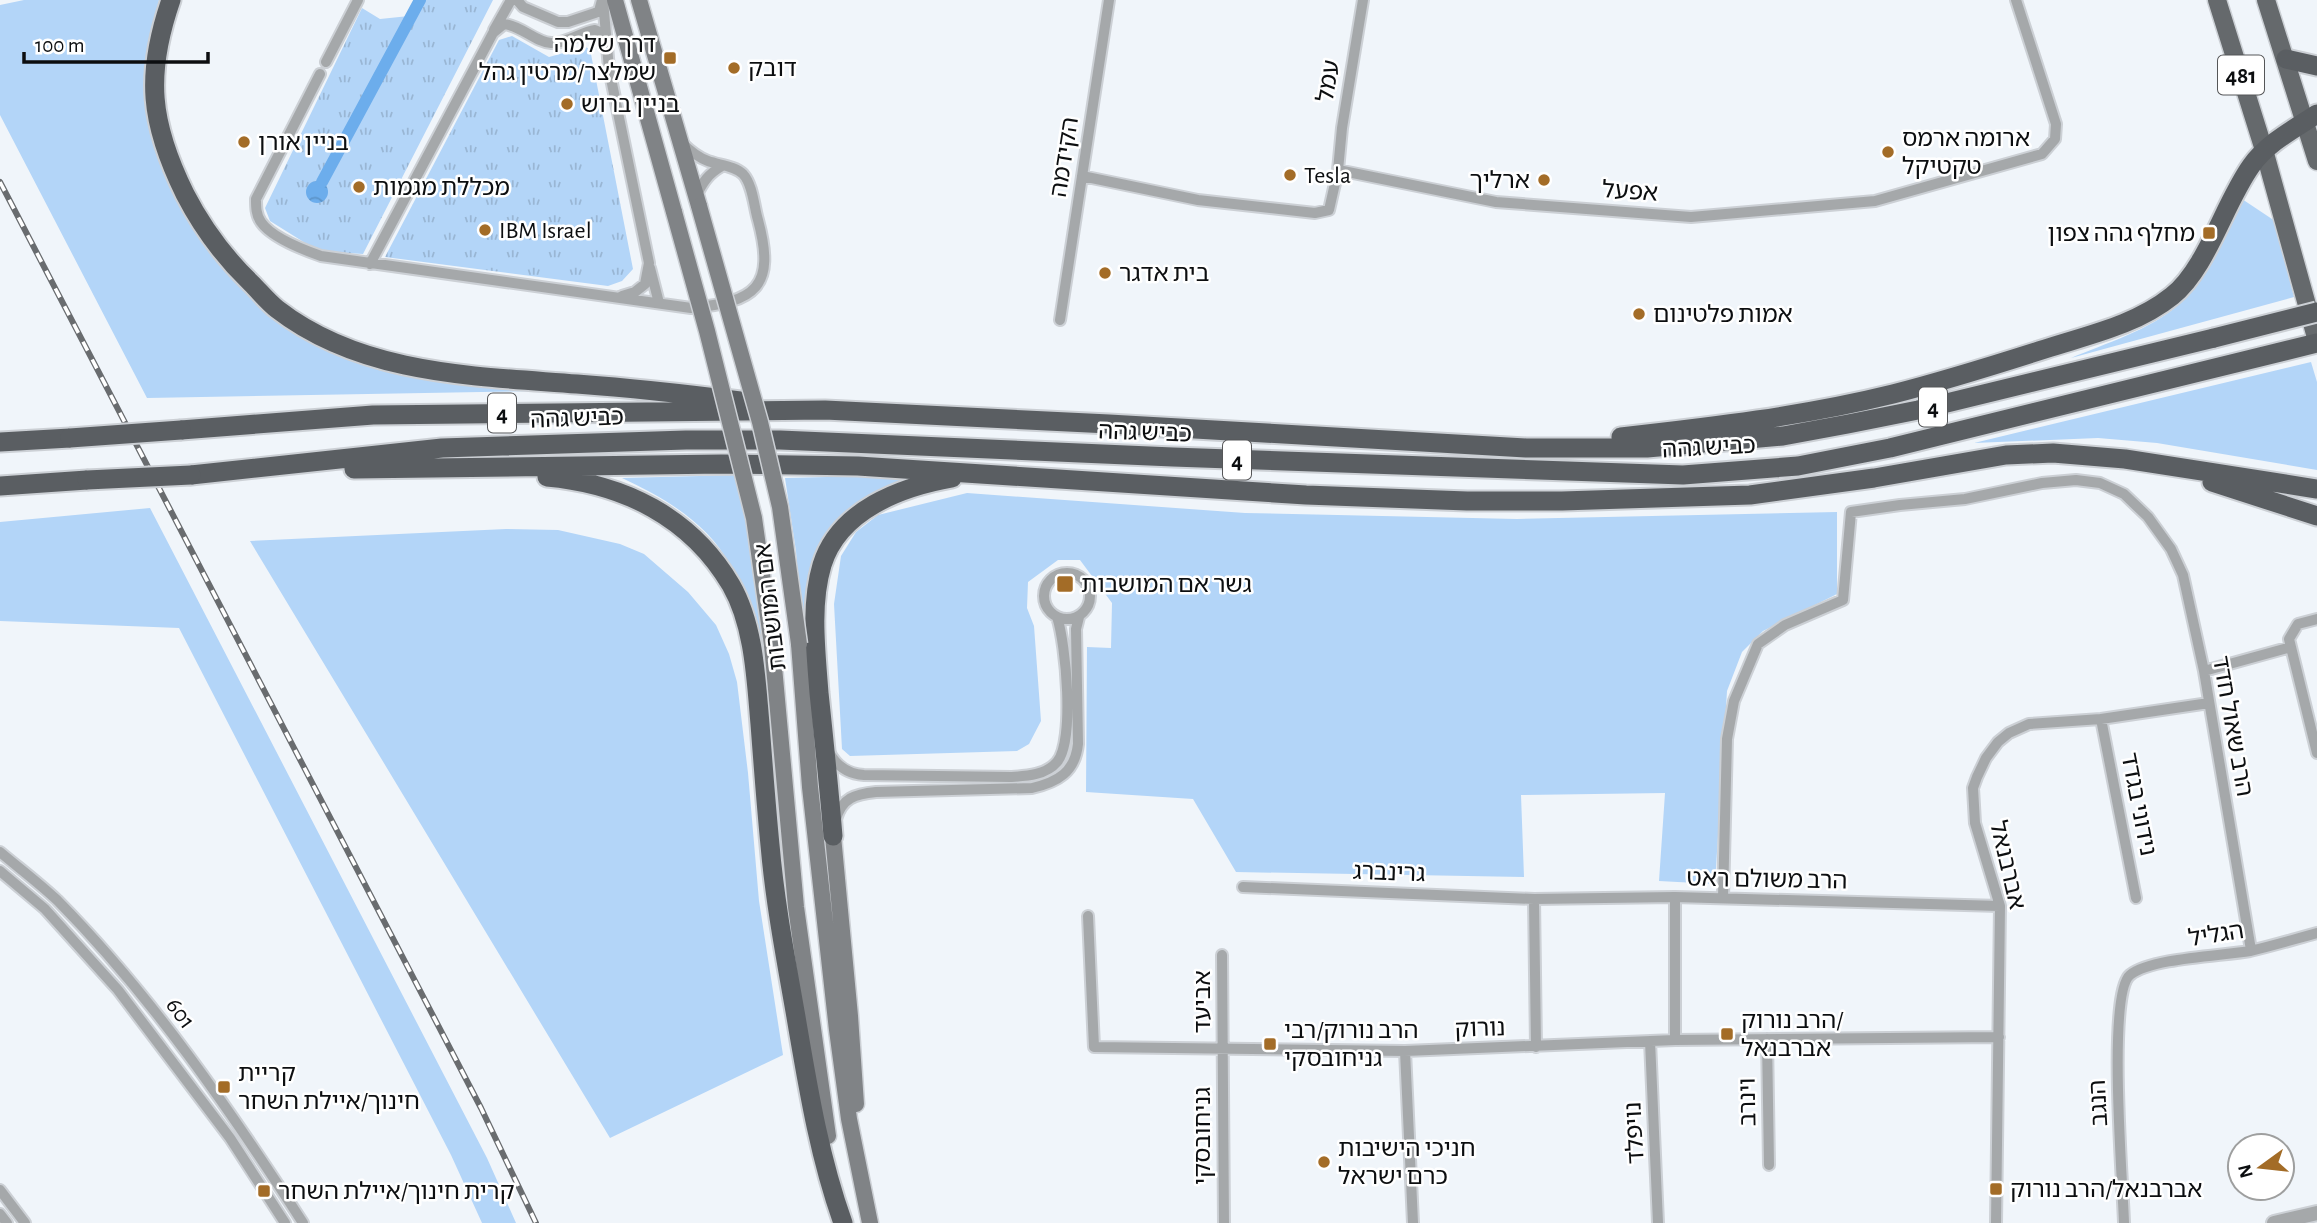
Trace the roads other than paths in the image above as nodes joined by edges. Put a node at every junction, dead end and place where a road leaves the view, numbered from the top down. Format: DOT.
graph roads {
  1 [pos="171,0"];
  2 [pos="358,0"];
  3 [pos="510,0"];
  4 [pos="517,0"];
  5 [pos="602,0"];
  6 [pos="615,0"];
  7 [pos="639,0"];
  8 [pos="1109,0"];
  9 [pos="1363,0"];
  10 [pos="2016,0"];
  11 [pos="2217,0"];
  12 [pos="2266,0"];
  13 [pos="492,33"];
  14 [pos="607,39"];
  15 [pos="2286,59"];
  16 [pos="326,62"];
  17 [pos="2317,66"];
  18 [pos="320,74"];
  19 [pos="2311,118"];
  20 [pos="680,141"];
  21 [pos="2264,150"];
  22 [pos="2317,161"];
  23 [pos="722,166"];
  24 [pos="1338,170"];
  25 [pos="1082,176"];
  26 [pos="698,201"];
  27 [pos="649,263"];
  28 [pos="370,264"];
  29 [pos="619,297"];
  30 [pos="659,303"];
  31 [pos="2316,312"];
  32 [pos="1060,320"];
  33 [pos="2317,342"];
  34 [pos="825,411"];
  35 [pos="0,442"];
  36 [pos="1510,447"];
  37 [pos="2154,464"];
  38 [pos="442,467"];
  39 [pos="241,471"];
  40 [pos="974,474"];
  41 [pos="0,486"];
  42 [pos="2317,489"];
  43 [pos="2317,516"];
  44 [pos="1057,617"];
  45 [pos="1079,617"];
  46 [pos="2317,620"];
  47 [pos="2291,647"];
  48 [pos="2204,671"];
  49 [pos="2210,703"];
  50 [pos="2101,719"];
  51 [pos="824,736"];
  52 [pos="2317,753"];
  53 [pos="833,836"];
  54 [pos="0,852"];
  55 [pos="0,871"];
  56 [pos="1243,887"];
  57 [pos="1675,897"];
  58 [pos="1723,898"];
  59 [pos="2136,898"];
  60 [pos="1534,899"];
  61 [pos="2000,906"];
  62 [pos="1088,916"];
  63 [pos="2317,933"];
  64 [pos="2251,950"];
  65 [pos="1222,955"];
  66 [pos="2124,981"];
  67 [pos="1999,1037"];
  68 [pos="1767,1039"];
  69 [pos="1675,1040"];
  70 [pos="1650,1041"];
  71 [pos="1536,1047"];
  72 [pos="1223,1049"];
  73 [pos="1405,1051"];
  74 [pos="856,1155"];
  75 [pos="1769,1165"];
  76 [pos="0,1190"];
  77 [pos="2317,1213"];
  78 [pos="0,1214"];
  79 [pos="7,1223"];
  80 [pos="25,1223"];
  81 [pos="285,1223"];
  82 [pos="303,1223"];
  83 [pos="845,1223"];
  84 [pos="870,1223"];
  85 [pos="1224,1223"];
  86 [pos="1413,1223"];
  87 [pos="1658,1223"];
  88 [pos="1996,1223"];
  89 [pos="2124,1223"];
  90 [pos="2274,1223"];
  1 -- 34 [label="highway"];
  2 -- 16 [label="street"];
  3 -- 13 [label="street"];
  4 -- 5 [label="street"];
  5 -- 14 [label="street"];
  6 -- 83 [label="main road, אם המושבות, bridge"];
  7 -- 20 [label="main road, אם המושבות"];
  8 -- 25 [label="street, הקידמה"];
  9 -- 24 [label="street, עמל"];
  10 -- 24 [label="street, אפעל"];
  11 -- 21 [label="main road, 481"];
  12 -- 15 [label="main road, 481"];
  13 -- 14 [label="street"];
  13 -- 28 [label="street"];
  14 -- 27 [label="street"];
  15 -- 17 [label="highway"];
  15 -- 19 [label="main road, 481"];
  18 -- 28 [label="street"];
  19 -- 21 [label="highway"];
  19 -- 22 [label="main road, 481"];
  20 -- 23 [label="street"];
  20 -- 26 [label="main road, אם המושבות"];
  21 -- 33 [label="main road, 481"];
  21 -- 36 [label="highway"];
  23 -- 26 [label="street"];
  23 -- 30 [label="street"];
  24 -- 25 [label="street"];
  25 -- 32 [label="street, הקידמה"];
  26 -- 74 [label="main road, אם המושבות, bridge"];
  27 -- 29 [label="street"];
  27 -- 30 [label="street"];
  28 -- 29 [label="street"];
  29 -- 30 [label="street"];
  31 -- 36 [label="highway, כביש גהה / 4, bridge"];
  33 -- 39 [label="highway, כביש גהה / 4"];
  34 -- 35 [label="highway, כביש גהה / 4, bridge"];
  34 -- 36 [label="highway, כביש גהה / 4"];
  37 -- 40 [label="highway"];
  37 -- 42 [label="highway"];
  37 -- 43 [label="highway"];
  38 -- 39 [label="highway"];
  38 -- 40 [label="highway"];
  38 -- 83 [label="highway"];
  39 -- 41 [label="highway, כביש גהה / 4, bridge"];
  40 -- 51 [label="highway"];
  44 -- 45 [label="street"];
  44 -- 45 [label="street"];
  44 -- 51 [label="street"];
  45 -- 53 [label="street"];
  46 -- 47 [label="street"];
  47 -- 48 [label="street"];
  47 -- 52 [label="street"];
  48 -- 49 [label="street, הרב שאול חדד"];
  48 -- 58 [label="street, הרב שאול חדד"];
  49 -- 50 [label="street, אברבנאל"];
  49 -- 64 [label="street, הרב שאול חדד"];
  50 -- 59 [label="street, נידוני בגדד"];
  50 -- 61 [label="street, אברבנאל"];
  51 -- 53 [label="highway"];
  53 -- 74 [label="main road"];
  54 -- 82 [label="street, 601"];
  55 -- 81 [label="street, 601"];
  56 -- 60 [label="street, גרינברג"];
  57 -- 58 [label="street, הרב משולם ראט"];
  57 -- 60 [label="street, גרינברג"];
  57 -- 69 [label="street, הרב משולם ראט"];
  58 -- 61 [label="street, הרב משולם ראט"];
  60 -- 71 [label="street"];
  61 -- 67 [label="street, אברבנאל"];
  62 -- 72 [label="street, נורוק"];
  63 -- 64 [label="street, הגליל"];
  64 -- 66 [label="street, הגליל"];
  65 -- 72 [label="street, אביעד"];
  66 -- 89 [label="street, הנגב"];
  67 -- 68 [label="street, נורוק"];
  67 -- 88 [label="street, אברבנאל"];
  68 -- 69 [label="street, נורוק"];
  68 -- 75 [label="street, וינרב"];
  69 -- 70 [label="street, נורוק"];
  70 -- 71 [label="street, נורוק"];
  70 -- 87 [label="street, נויפלד"];
  71 -- 73 [label="street, נורוק"];
  72 -- 73 [label="street, נורוק"];
  72 -- 85 [label="street, גניחובסקי"];
  73 -- 86 [label="street"];
  74 -- 84 [label="main road, אם המושבות"];
  76 -- 80 [label="street"];
  77 -- 90 [label="street"];
  78 -- 79 [label="street"];
}
